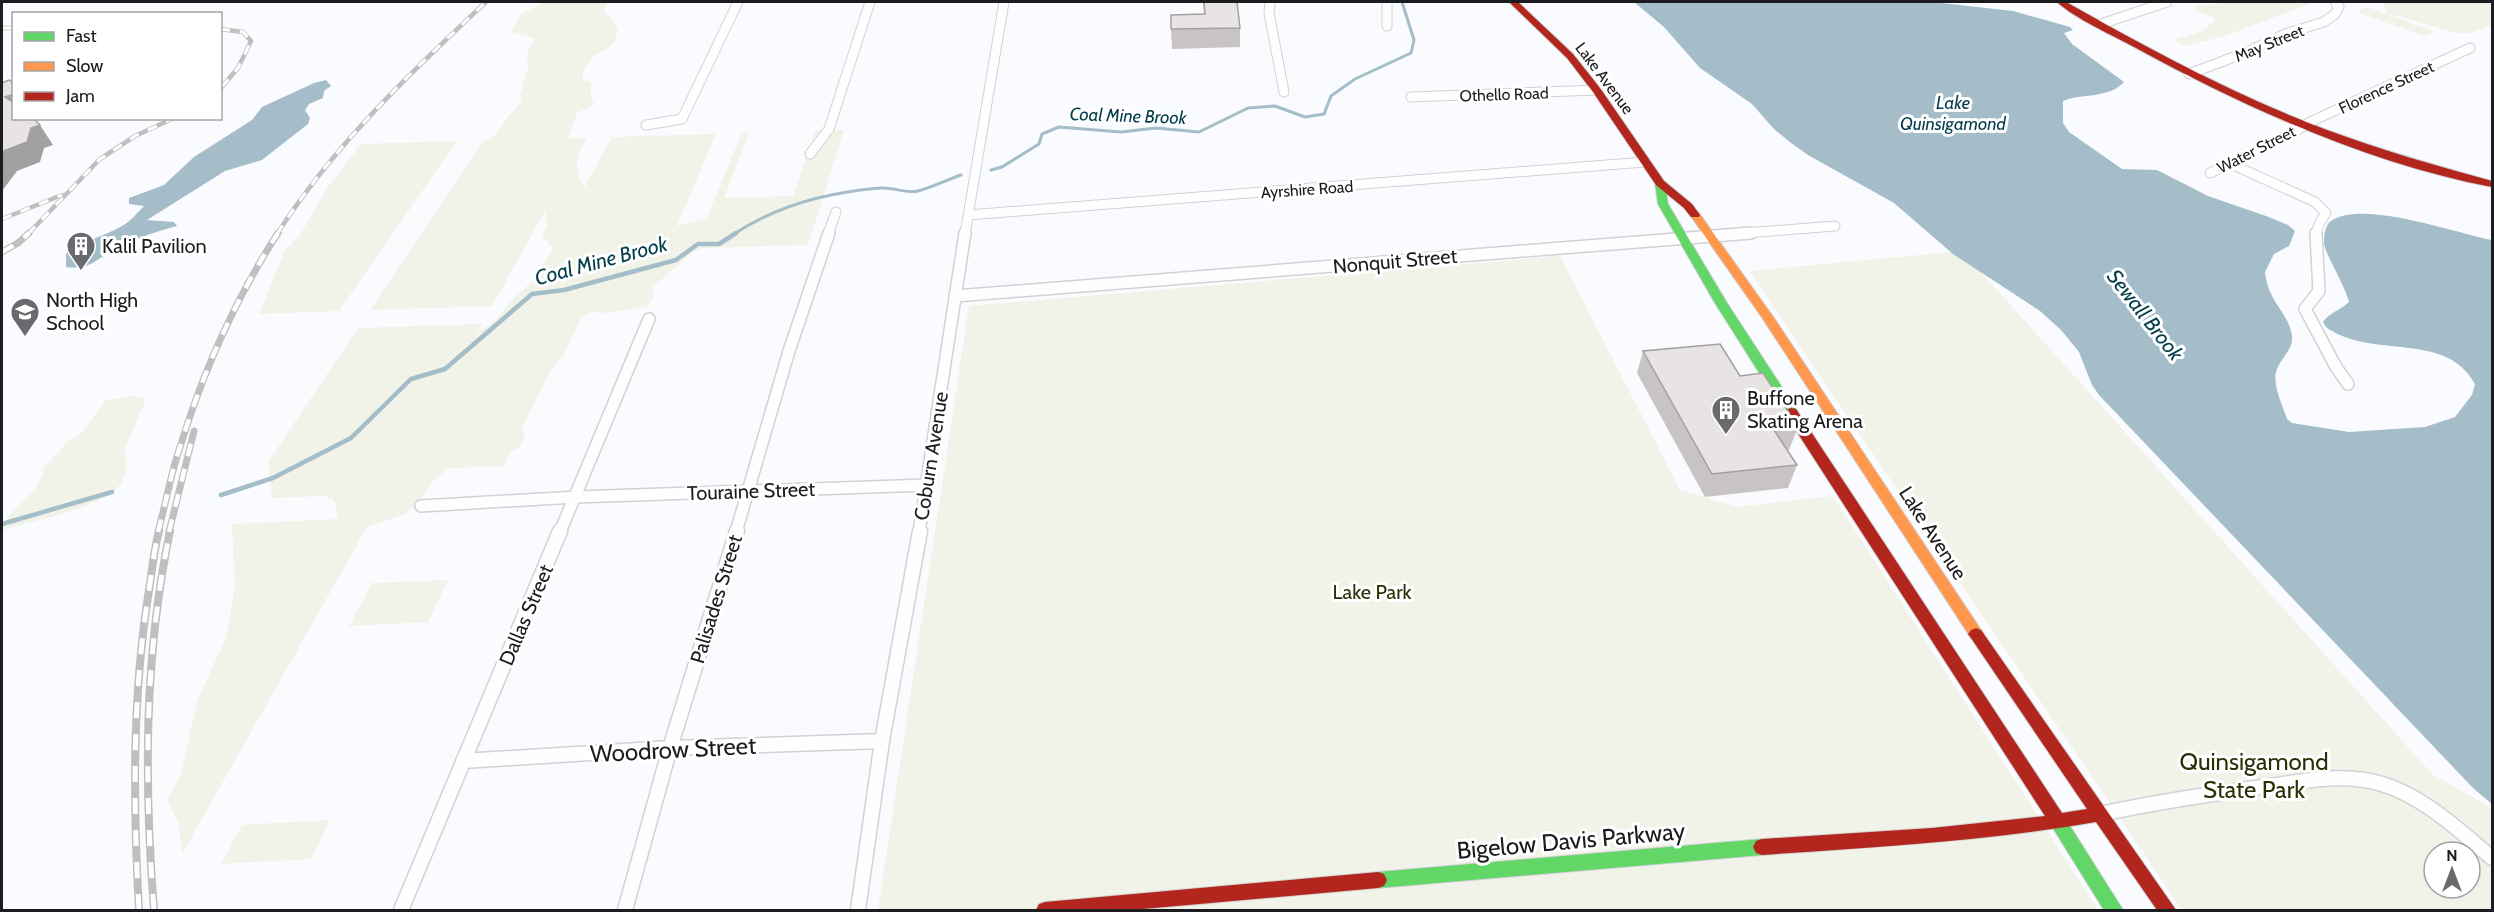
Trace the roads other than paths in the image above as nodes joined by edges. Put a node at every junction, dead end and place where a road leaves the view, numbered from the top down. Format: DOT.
graph roads {
  1 [pos="738,2"];
  2 [pos="870,2"];
  3 [pos="1004,2"];
  4 [pos="1270,2"];
  5 [pos="1387,2"];
  6 [pos="1513,2"];
  7 [pos="2061,2"];
  8 [pos="2167,2"];
  9 [pos="2336,4"];
  10 [pos="2101,24"];
  11 [pos="1387,26"];
  12 [pos="2470,48"];
  13 [pos="2189,74"];
  14 [pos="1597,90"];
  15 [pos="1284,92"];
  16 [pos="1411,97"];
  17 [pos="646,125"];
  18 [pos="2302,126"];
  19 [pos="810,154"];
  20 [pos="1646,162"];
  21 [pos="2229,164"];
  22 [pos="2210,173"];
  23 [pos="1660,183"];
  24 [pos="2493,184"];
  25 [pos="836,212"];
  26 [pos="968,215"];
  27 [pos="1835,226"];
  28 [pos="1709,236"];
  29 [pos="1684,237"];
  30 [pos="956,296"];
  31 [pos="649,319"];
  32 [pos="2348,384"];
  33 [pos="927,485"];
  34 [pos="749,491"];
  35 [pos="576,497"];
  36 [pos="421,506"];
  37 [pos="882,741"];
  38 [pos="670,748"];
  39 [pos="463,761"];
  40 [pos="2101,814"];
  41 [pos="2058,822"];
  42 [pos="2493,858"];
  43 [pos="401,910"];
  44 [pos="625,910"];
  45 [pos="858,910"];
  46 [pos="1045,910"];
  47 [pos="2114,910"];
  48 [pos="2167,910"];
  1 -- 17 [label="street"];
  2 -- 19 [label="street"];
  3 -- 26 [label="street, Coburn Avenue"];
  4 -- 15 [label="street"];
  5 -- 11 [label="street"];
  6 -- 14 [label="main road, Lake Avenue"];
  7 -- 10 [label="main road"];
  8 -- 10 [label="street"];
  9 -- 13 [label="street, May Street"];
  10 -- 13 [label="main road"];
  12 -- 18 [label="street, Florence Street"];
  13 -- 18 [label="main road"];
  14 -- 16 [label="street, Othello Road"];
  14 -- 20 [label="main road, Lake Avenue"];
  18 -- 21 [label="street, Water Street"];
  18 -- 24 [label="main road"];
  20 -- 23 [label="main road, Lake Avenue"];
  20 -- 26 [label="street, Ayrshire Road"];
  21 -- 22 [label="street, Water Street"];
  21 -- 32 [label="street"];
  23 -- 28 [label="main road, Lake Avenue"];
  23 -- 29 [label="main road, Lake Avenue"];
  25 -- 34 [label="street, Palisades Street"];
  26 -- 30 [label="street, Coburn Avenue"];
  27 -- 28 [label="street, Nonquit Street"];
  28 -- 29 [label="street, Nonquit Street"];
  28 -- 40 [label="main road, Lake Avenue"];
  29 -- 30 [label="street, Nonquit Street"];
  29 -- 41 [label="main road, Lake Avenue"];
  30 -- 33 [label="street, Coburn Avenue"];
  31 -- 35 [label="street, Dallas Street"];
  33 -- 34 [label="street, Touraine Street"];
  33 -- 37 [label="street, Coburn Avenue"];
  34 -- 35 [label="street, Touraine Street"];
  34 -- 38 [label="street, Palisades Street"];
  35 -- 36 [label="street, Touraine Street"];
  35 -- 39 [label="street, Dallas Street"];
  37 -- 38 [label="street, Woodrow Street"];
  37 -- 45 [label="street, Coburn Avenue"];
  38 -- 39 [label="street, Woodrow Street"];
  38 -- 44 [label="street, Palisades Street"];
  39 -- 43 [label="street, Dallas Street"];
  40 -- 41 [label="main road, Bigelow Davis Parkway"];
  40 -- 42 [label="street"];
  40 -- 48 [label="main road, Lake Avenue"];
  41 -- 46 [label="main road, Bigelow Davis Parkway"];
  41 -- 47 [label="main road, Lake Avenue"];
}
